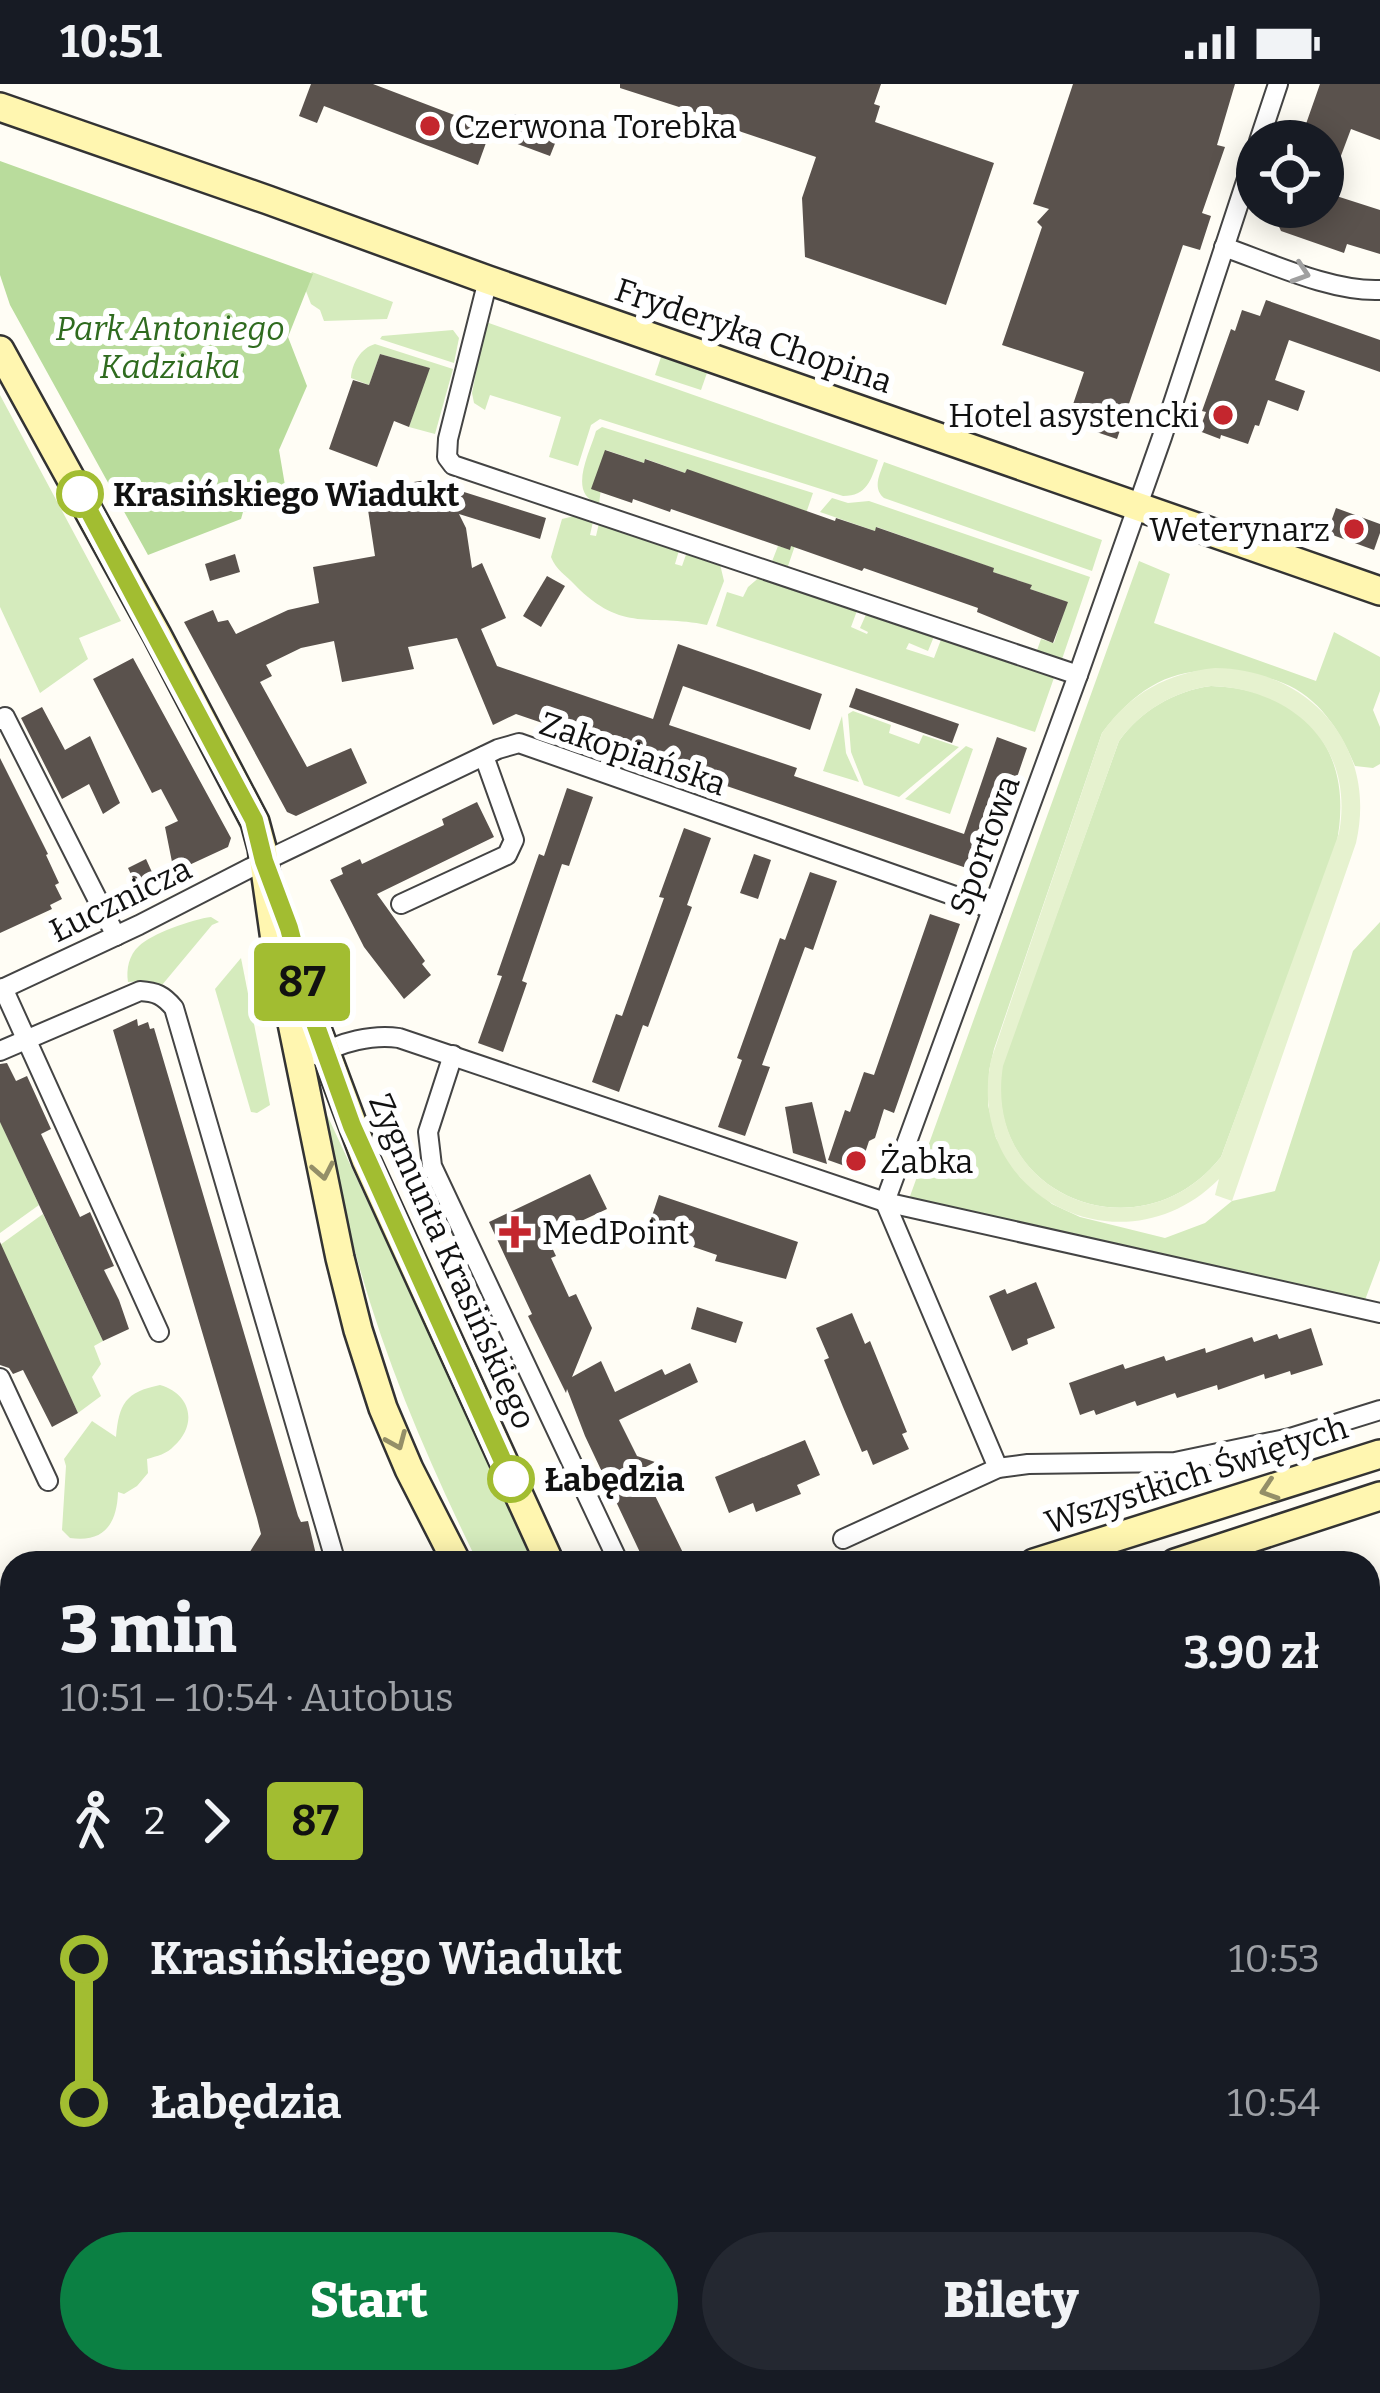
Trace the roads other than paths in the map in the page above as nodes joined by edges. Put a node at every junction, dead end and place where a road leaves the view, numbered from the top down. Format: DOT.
graph roads {
  1 [pos="1278,84"];
  2 [pos="0,107"];
  3 [pos="1266,120"];
  4 [pos="0,125"];
  5 [pos="105,144"];
  6 [pos="1236,211"];
  7 [pos="1224,247"];
  8 [pos="488,280"];
  9 [pos="1380,290"];
  10 [pos="0,350"];
  11 [pos="1137,507"];
  12 [pos="1380,591"];
  13 [pos="1078,675"];
  14 [pos="3,719"];
  15 [pos="484,756"];
  16 [pos="264,861"];
  17 [pos="401,904"];
  18 [pos="992,909"];
  19 [pos="116,936"];
  20 [pos="2,989"];
  21 [pos="291,1016"];
  22 [pos="26,1040"];
  23 [pos="325,1051"];
  24 [pos="0,1052"];
  25 [pos="453,1054"];
  26 [pos="310,1108"];
  27 [pos="884,1202"];
  28 [pos="1380,1313"];
  29 [pos="159,1332"];
  30 [pos="0,1378"];
  31 [pos="1380,1410"];
  32 [pos="1380,1454"];
  33 [pos="998,1468"];
  34 [pos="48,1480"];
  35 [pos="1380,1496"];
  36 [pos="843,1540"];
  37 [pos="332,1551"];
  38 [pos="451,1551"];
  39 [pos="545,1551"];
  40 [pos="613,1551"];
  41 [pos="1072,1551"];
  42 [pos="1211,1551"];
  1 -- 3 [label="street, Sportowa"];
  2 -- 5 [label="street, Fryderyka Chopina"];
  4 -- 5 [label="street, Fryderyka Chopina"];
  5 -- 8 [label="street, Fryderyka Chopina"];
  6 -- 7 [label="street, Sportowa"];
  7 -- 9 [label="street, one-way"];
  7 -- 11 [label="street, Sportowa"];
  8 -- 11 [label="street, Fryderyka Chopina"];
  8 -- 13 [label="street"];
  10 -- 16 [label="street, Zygmunta Krasińskiego"];
  11 -- 12 [label="street, Fryderyka Chopina"];
  11 -- 13 [label="street, Sportowa"];
  13 -- 18 [label="street, Sportowa"];
  14 -- 19 [label="street"];
  15 -- 16 [label="street, Zakopiańska"];
  15 -- 17 [label="street"];
  15 -- 18 [label="street, Zakopiańska"];
  16 -- 19 [label="street, Łucznicza"];
  16 -- 21 [label="street, Zygmunta Krasińskiego"];
  16 -- 23 [label="street, Zygmunta Krasińskiego"];
  18 -- 27 [label="street, Sportowa"];
  19 -- 20 [label="street, Łucznicza"];
  20 -- 22 [label="street"];
  21 -- 23 [label="street, Zygmunta Krasińskiego"];
  21 -- 26 [label="street, Zygmunta Krasińskiego"];
  22 -- 24 [label="street"];
  22 -- 29 [label="street"];
  22 -- 37 [label="street"];
  23 -- 25 [label="street"];
  23 -- 26 [label="street, Zygmunta Krasińskiego"];
  23 -- 39 [label="street, Zygmunta Krasińskiego"];
  25 -- 27 [label="street"];
  25 -- 40 [label="street"];
  26 -- 38 [label="street, Zygmunta Krasińskiego, one-way"];
  27 -- 28 [label="street"];
  27 -- 33 [label="street"];
  30 -- 34 [label="street"];
  31 -- 33 [label="street, Wszystkich Świętych"];
  32 -- 41 [label="street, Wszystkich Świętych, one-way"];
  33 -- 36 [label="street"];
  35 -- 42 [label="street"];
}
